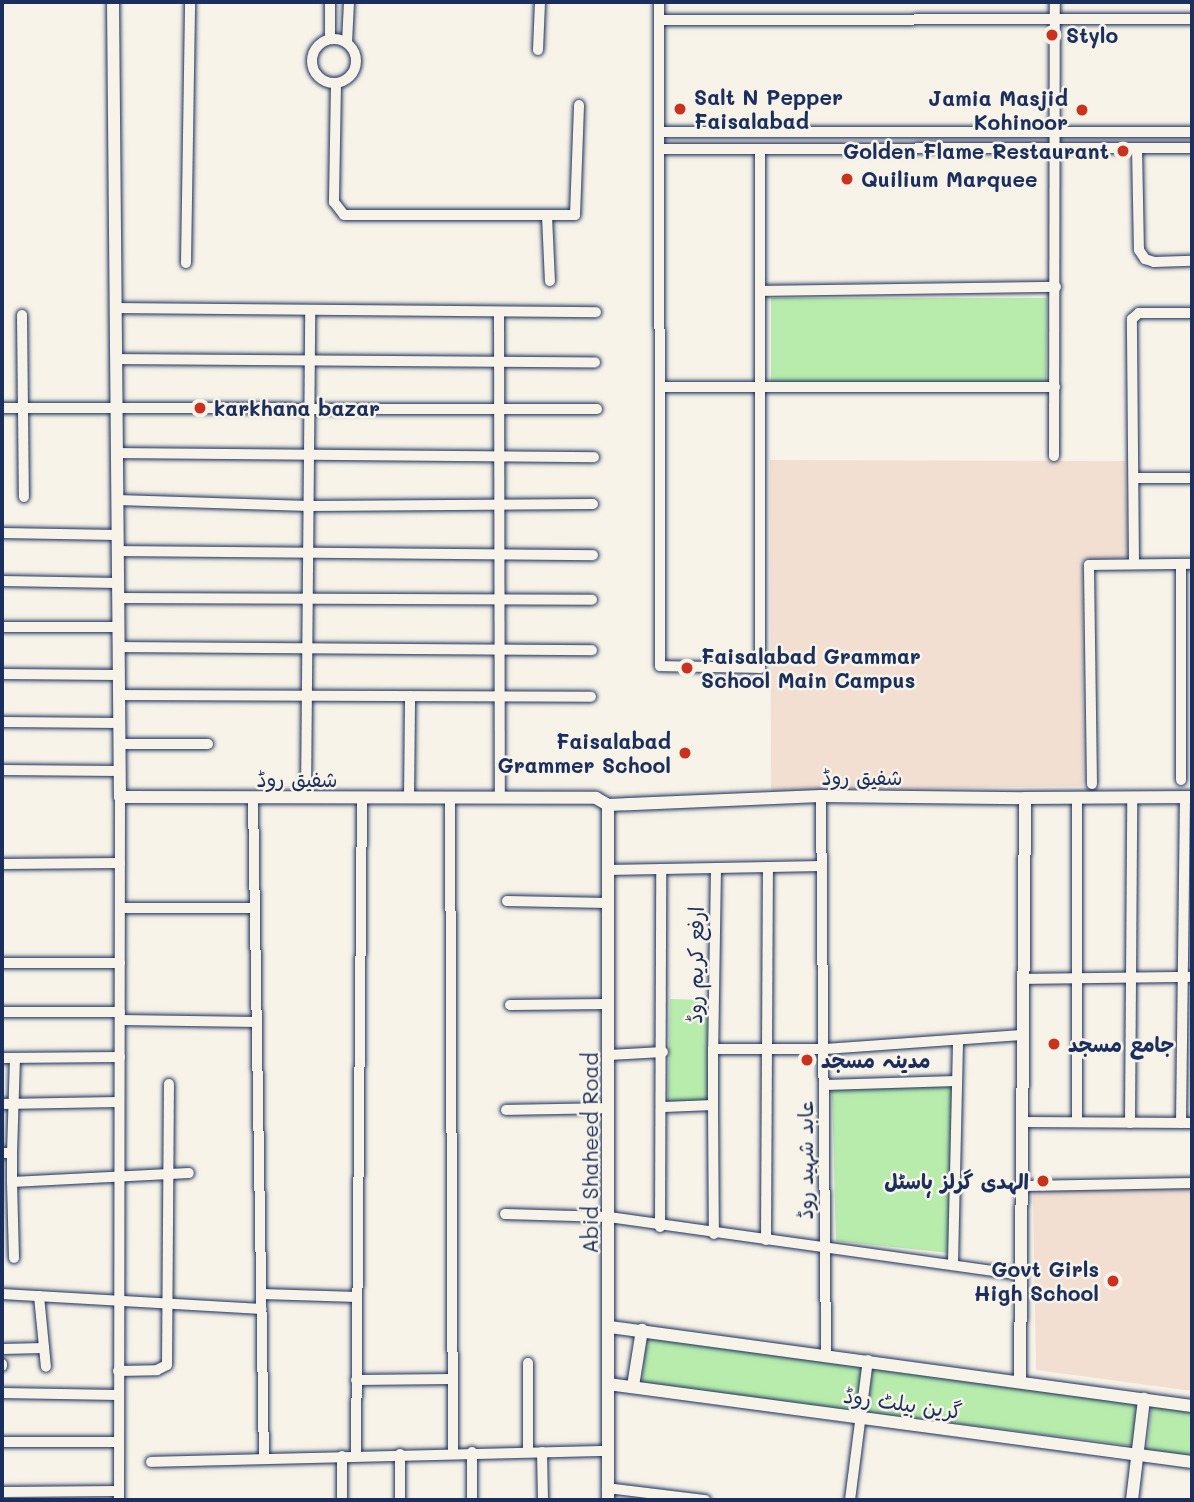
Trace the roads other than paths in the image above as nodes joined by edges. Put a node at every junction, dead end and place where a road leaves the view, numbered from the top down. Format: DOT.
graph roads {
  1 [pos="113,2"];
  2 [pos="190,2"];
  3 [pos="330,2"];
  4 [pos="349,2"];
  5 [pos="540,2"];
  6 [pos="660,2"];
  7 [pos="1055,2"];
  8 [pos="1055,19"];
  9 [pos="1192,19"];
  10 [pos="659,20"];
  11 [pos="330,39"];
  12 [pos="347,43"];
  13 [pos="538,50"];
  14 [pos="336,84"];
  15 [pos="579,105"];
  16 [pos="660,132"];
  17 [pos="1192,132"];
  18 [pos="1057,133"];
  19 [pos="1058,148"];
  20 [pos="1137,148"];
  21 [pos="1192,148"];
  22 [pos="660,149"];
  23 [pos="760,152"];
  24 [pos="547,216"];
  25 [pos="1192,261"];
  26 [pos="186,263"];
  27 [pos="550,281"];
  28 [pos="1056,287"];
  29 [pos="760,291"];
  30 [pos="116,308"];
  31 [pos="310,311"];
  32 [pos="499,312"];
  33 [pos="596,312"];
  34 [pos="1192,313"];
  35 [pos="22,315"];
  36 [pos="116,359"];
  37 [pos="310,360"];
  38 [pos="499,362"];
  39 [pos="595,362"];
  40 [pos="661,387"];
  41 [pos="1055,387"];
  42 [pos="761,388"];
  43 [pos="116,405"];
  44 [pos="310,407"];
  45 [pos="2,408"];
  46 [pos="22,408"];
  47 [pos="500,408"];
  48 [pos="597,409"];
  49 [pos="117,453"];
  50 [pos="309,455"];
  51 [pos="500,456"];
  52 [pos="1055,456"];
  53 [pos="594,457"];
  54 [pos="1134,478"];
  55 [pos="1192,478"];
  56 [pos="24,497"];
  57 [pos="117,500"];
  58 [pos="500,503"];
  59 [pos="593,503"];
  60 [pos="309,506"];
  61 [pos="2,533"];
  62 [pos="117,535"];
  63 [pos="118,551"];
  64 [pos="308,553"];
  65 [pos="500,554"];
  66 [pos="593,555"];
  67 [pos="1134,564"];
  68 [pos="1186,564"];
  69 [pos="2,581"];
  70 [pos="118,583"];
  71 [pos="118,598"];
  72 [pos="308,599"];
  73 [pos="500,600"];
  74 [pos="592,600"];
  75 [pos="2,627"];
  76 [pos="118,627"];
  77 [pos="118,647"];
  78 [pos="307,648"];
  79 [pos="500,649"];
  80 [pos="592,650"];
  81 [pos="2,674"];
  82 [pos="119,675"];
  83 [pos="119,695"];
  84 [pos="307,696"];
  85 [pos="410,696"];
  86 [pos="500,696"];
  87 [pos="591,697"];
  88 [pos="1187,704"];
  89 [pos="2,722"];
  90 [pos="119,723"];
  91 [pos="119,744"];
  92 [pos="208,744"];
  93 [pos="2,770"];
  94 [pos="120,771"];
  95 [pos="1181,779"];
  96 [pos="1092,784"];
  97 [pos="821,796"];
  98 [pos="120,797"];
  99 [pos="1189,797"];
  100 [pos="253,798"];
  101 [pos="306,798"];
  102 [pos="362,798"];
  103 [pos="409,798"];
  104 [pos="450,798"];
  105 [pos="500,798"];
  106 [pos="1025,798"];
  107 [pos="1077,798"];
  108 [pos="1132,798"];
  109 [pos="608,805"];
  110 [pos="2,863"];
  111 [pos="120,863"];
  112 [pos="822,866"];
  113 [pos="768,867"];
  114 [pos="716,868"];
  115 [pos="661,869"];
  116 [pos="607,870"];
  117 [pos="507,901"];
  118 [pos="607,903"];
  119 [pos="120,908"];
  120 [pos="255,908"];
  121 [pos="2,962"];
  122 [pos="120,963"];
  123 [pos="1188,977"];
  124 [pos="1022,979"];
  125 [pos="1079,979"];
  126 [pos="1131,979"];
  127 [pos="608,1004"];
  128 [pos="510,1005"];
  129 [pos="2,1012"];
  130 [pos="120,1016"];
  131 [pos="257,1022"];
  132 [pos="1022,1035"];
  133 [pos="958,1040"];
  134 [pos="713,1049"];
  135 [pos="825,1049"];
  136 [pos="767,1051"];
  137 [pos="663,1052"];
  138 [pos="609,1055"];
  139 [pos="120,1057"];
  140 [pos="2,1058"];
  141 [pos="15,1058"];
  142 [pos="956,1081"];
  143 [pos="169,1084"];
  144 [pos="825,1085"];
  145 [pos="118,1102"];
  146 [pos="8,1104"];
  147 [pos="713,1105"];
  148 [pos="664,1107"];
  149 [pos="609,1108"];
  150 [pos="506,1110"];
  151 [pos="1022,1122"];
  152 [pos="1077,1122"];
  153 [pos="1130,1123"];
  154 [pos="1187,1123"];
  155 [pos="7,1153"];
  156 [pos="189,1173"];
  157 [pos="166,1174"];
  158 [pos="117,1175"];
  159 [pos="12,1182"];
  160 [pos="1192,1183"];
  161 [pos="1024,1186"];
  162 [pos="7,1199"];
  163 [pos="505,1214"];
  164 [pos="609,1217"];
  165 [pos="660,1227"];
  166 [pos="714,1234"];
  167 [pos="766,1240"];
  168 [pos="8,1244"];
  169 [pos="824,1247"];
  170 [pos="13,1258"];
  171 [pos="953,1263"];
  172 [pos="1022,1275"];
  173 [pos="2,1294"];
  174 [pos="262,1294"];
  175 [pos="39,1296"];
  176 [pos="357,1297"];
  177 [pos="117,1300"];
  178 [pos="166,1303"];
  179 [pos="262,1309"];
  180 [pos="610,1327"];
  181 [pos="642,1330"];
  182 [pos="44,1348"];
  183 [pos="2,1349"];
  184 [pos="826,1355"];
  185 [pos="868,1360"];
  186 [pos="528,1363"];
  187 [pos="46,1367"];
  188 [pos="118,1371"];
  189 [pos="452,1379"];
  190 [pos="1020,1379"];
  191 [pos="356,1380"];
  192 [pos="608,1384"];
  193 [pos="633,1386"];
  194 [pos="2,1393"];
  195 [pos="118,1395"];
  196 [pos="1144,1399"];
  197 [pos="1192,1406"];
  198 [pos="860,1416"];
  199 [pos="2,1442"];
  200 [pos="118,1442"];
  201 [pos="606,1451"];
  202 [pos="453,1452"];
  203 [pos="472,1452"];
  204 [pos="528,1452"];
  205 [pos="542,1452"];
  206 [pos="400,1454"];
  207 [pos="356,1455"];
  208 [pos="1139,1455"];
  209 [pos="342,1456"];
  210 [pos="264,1458"];
  211 [pos="151,1462"];
  212 [pos="1192,1462"];
  213 [pos="2,1492"];
  214 [pos="608,1494"];
  215 [pos="119,1496"];
  216 [pos="342,1500"];
  217 [pos="400,1500"];
  218 [pos="472,1500"];
  219 [pos="542,1500"];
  220 [pos="705,1500"];
  221 [pos="850,1500"];
  222 [pos="1132,1500"];
  1 -- 30 [label="street"];
  2 -- 26 [label="street"];
  3 -- 11 [label="street"];
  4 -- 12 [label="street"];
  5 -- 13 [label="street"];
  6 -- 10 [label="street"];
  7 -- 8 [label="street"];
  8 -- 9 [label="street"];
  8 -- 10 [label="street"];
  8 -- 18 [label="street"];
  10 -- 16 [label="street"];
  11 -- 12 [label="street"];
  11 -- 14 [label="street"];
  12 -- 14 [label="street"];
  14 -- 24 [label="street"];
  15 -- 24 [label="street"];
  16 -- 18 [label="street"];
  16 -- 22 [label="street"];
  17 -- 18 [label="street"];
  18 -- 19 [label="street"];
  19 -- 20 [label="street"];
  19 -- 23 [label="street"];
  19 -- 28 [label="street"];
  20 -- 21 [label="street"];
  20 -- 25 [label="street"];
  22 -- 23 [label="street"];
  22 -- 40 [label="street"];
  23 -- 29 [label="street"];
  24 -- 27 [label="street"];
  28 -- 29 [label="street"];
  28 -- 41 [label="street"];
  29 -- 42 [label="street"];
  30 -- 31 [label="street"];
  30 -- 36 [label="street"];
  31 -- 32 [label="street"];
  31 -- 37 [label="street"];
  32 -- 33 [label="street"];
  32 -- 38 [label="street"];
  34 -- 54 [label="street"];
  35 -- 46 [label="street"];
  36 -- 37 [label="street"];
  36 -- 43 [label="street"];
  37 -- 38 [label="street"];
  37 -- 44 [label="street"];
  38 -- 39 [label="street"];
  38 -- 47 [label="street"];
  40 -- 42 [label="street"];
  40 -- 42 [label="street"];
  41 -- 42 [label="street"];
  41 -- 52 [label="street"];
  43 -- 44 [label="street"];
  43 -- 46 [label="street"];
  43 -- 49 [label="street"];
  44 -- 47 [label="street"];
  44 -- 50 [label="street"];
  45 -- 46 [label="street"];
  46 -- 56 [label="street"];
  47 -- 48 [label="street"];
  47 -- 51 [label="street"];
  49 -- 50 [label="street"];
  49 -- 57 [label="street"];
  50 -- 51 [label="street"];
  50 -- 60 [label="street"];
  51 -- 53 [label="street"];
  51 -- 58 [label="street"];
  54 -- 55 [label="street"];
  54 -- 67 [label="street"];
  57 -- 60 [label="street"];
  57 -- 62 [label="street"];
  58 -- 59 [label="street"];
  58 -- 60 [label="street"];
  58 -- 65 [label="street"];
  60 -- 64 [label="street"];
  61 -- 62 [label="street"];
  62 -- 63 [label="street"];
  63 -- 64 [label="street"];
  63 -- 70 [label="street"];
  64 -- 65 [label="street"];
  64 -- 72 [label="street"];
  65 -- 66 [label="street"];
  65 -- 73 [label="street"];
  67 -- 68 [label="street"];
  67 -- 96 [label="street"];
  68 -- 88 [label="street"];
  69 -- 70 [label="street"];
  70 -- 71 [label="street"];
  71 -- 72 [label="street"];
  71 -- 76 [label="street"];
  72 -- 73 [label="street"];
  72 -- 78 [label="street"];
  73 -- 74 [label="street"];
  73 -- 79 [label="street"];
  75 -- 76 [label="street"];
  76 -- 77 [label="street"];
  77 -- 78 [label="street"];
  77 -- 82 [label="street"];
  78 -- 79 [label="street"];
  78 -- 84 [label="street"];
  79 -- 80 [label="street"];
  79 -- 86 [label="street"];
  81 -- 82 [label="street"];
  82 -- 83 [label="street"];
  83 -- 84 [label="street"];
  83 -- 90 [label="street"];
  84 -- 85 [label="street"];
  84 -- 101 [label="street"];
  85 -- 86 [label="street"];
  85 -- 103 [label="street"];
  86 -- 87 [label="street"];
  86 -- 105 [label="street"];
  88 -- 95 [label="street"];
  89 -- 90 [label="street"];
  90 -- 91 [label="street"];
  91 -- 92 [label="street"];
  91 -- 94 [label="street"];
  93 -- 94 [label="street"];
  94 -- 98 [label="street"];
  97 -- 106 [label="street, شفیق روڈ"];
  97 -- 109 [label="street, شفیق روڈ"];
  97 -- 112 [label="street, عابد شہید روڈ"];
  98 -- 100 [label="street, شفیق روڈ"];
  98 -- 111 [label="street"];
  99 -- 108 [label="street"];
  99 -- 123 [label="street"];
  100 -- 101 [label="street, شفیق روڈ"];
  100 -- 120 [label="street"];
  101 -- 102 [label="street, شفیق روڈ"];
  102 -- 103 [label="street, شفیق روڈ"];
  102 -- 176 [label="street"];
  103 -- 104 [label="street, شفیق روڈ"];
  104 -- 105 [label="street, شفیق روڈ"];
  104 -- 189 [label="street"];
  105 -- 109 [label="street, شفیق روڈ"];
  106 -- 107 [label="street"];
  106 -- 124 [label="street"];
  107 -- 108 [label="street"];
  107 -- 125 [label="street"];
  108 -- 126 [label="street"];
  109 -- 116 [label="street, Abid Shaheed Road"];
  110 -- 111 [label="street"];
  111 -- 119 [label="street"];
  112 -- 113 [label="street"];
  112 -- 135 [label="street, عابد شہید روڈ"];
  113 -- 114 [label="street"];
  113 -- 136 [label="street"];
  114 -- 115 [label="street"];
  114 -- 134 [label="street, ارفع کریم روڈ"];
  115 -- 116 [label="street"];
  115 -- 137 [label="street"];
  116 -- 118 [label="street, Abid Shaheed Road"];
  117 -- 118 [label="street"];
  118 -- 127 [label="street, Abid Shaheed Road"];
  119 -- 120 [label="street"];
  119 -- 122 [label="street"];
  120 -- 131 [label="street"];
  121 -- 122 [label="street"];
  122 -- 130 [label="street"];
  123 -- 126 [label="street"];
  123 -- 154 [label="street"];
  124 -- 125 [label="street"];
  124 -- 132 [label="street"];
  125 -- 126 [label="street"];
  125 -- 152 [label="street"];
  126 -- 153 [label="street"];
  127 -- 128 [label="street"];
  127 -- 138 [label="street, Abid Shaheed Road"];
  129 -- 130 [label="street"];
  130 -- 131 [label="street"];
  130 -- 139 [label="street"];
  131 -- 174 [label="street"];
  132 -- 133 [label="street, ارفع کریم روڈ"];
  132 -- 151 [label="street"];
  133 -- 135 [label="street, ارفع کریم روڈ"];
  133 -- 142 [label="street"];
  134 -- 136 [label="street, ارفع کریم روڈ"];
  134 -- 147 [label="street"];
  135 -- 136 [label="street, ارفع کریم روڈ"];
  135 -- 144 [label="street, عابد شہید روڈ"];
  136 -- 167 [label="street"];
  137 -- 138 [label="street"];
  137 -- 148 [label="street"];
  138 -- 149 [label="street, Abid Shaheed Road"];
  139 -- 141 [label="street"];
  139 -- 145 [label="street"];
  140 -- 141 [label="street"];
  141 -- 146 [label="street"];
  142 -- 144 [label="street"];
  142 -- 171 [label="street"];
  143 -- 157 [label="street"];
  144 -- 169 [label="street, عابد شہید روڈ"];
  145 -- 146 [label="street"];
  145 -- 158 [label="street"];
  146 -- 155 [label="street"];
  147 -- 148 [label="street"];
  147 -- 166 [label="street"];
  148 -- 165 [label="street"];
  149 -- 150 [label="street"];
  149 -- 164 [label="street, Abid Shaheed Road"];
  151 -- 152 [label="street"];
  151 -- 161 [label="street"];
  152 -- 153 [label="street"];
  153 -- 154 [label="street"];
  155 -- 159 [label="street"];
  156 -- 157 [label="street"];
  157 -- 158 [label="street"];
  157 -- 178 [label="street"];
  158 -- 159 [label="street"];
  158 -- 177 [label="street"];
  159 -- 162 [label="street"];
  160 -- 161 [label="street"];
  161 -- 172 [label="street"];
  162 -- 168 [label="street"];
  163 -- 164 [label="street"];
  164 -- 165 [label="street"];
  164 -- 180 [label="street, Abid Shaheed Road"];
  165 -- 166 [label="street"];
  166 -- 167 [label="street"];
  167 -- 169 [label="street"];
  168 -- 170 [label="street"];
  169 -- 171 [label="street"];
  169 -- 184 [label="street, عابد شہید روڈ"];
  171 -- 172 [label="street"];
  172 -- 190 [label="street"];
  173 -- 175 [label="street"];
  174 -- 176 [label="street"];
  174 -- 179 [label="street"];
  175 -- 177 [label="street"];
  175 -- 182 [label="street"];
  176 -- 191 [label="street"];
  177 -- 178 [label="street"];
  177 -- 188 [label="street"];
  178 -- 179 [label="street"];
  178 -- 188 [label="street"];
  179 -- 210 [label="street"];
  180 -- 181 [label="street, گرین بیلٹ روڈ"];
  180 -- 192 [label="street, Abid Shaheed Road"];
  181 -- 184 [label="street, گرین بیلٹ روڈ"];
  181 -- 193 [label="street"];
  182 -- 183 [label="street"];
  182 -- 187 [label="street"];
  184 -- 185 [label="street, گرین بیلٹ روڈ"];
  185 -- 190 [label="street, گرین بیلٹ روڈ"];
  185 -- 198 [label="street"];
  186 -- 204 [label="street"];
  188 -- 195 [label="street"];
  189 -- 191 [label="street"];
  189 -- 202 [label="street"];
  190 -- 196 [label="street, گرین بیلٹ روڈ"];
  191 -- 207 [label="street"];
  192 -- 193 [label="street, گرین بیلٹ روڈ"];
  192 -- 201 [label="street, Abid Shaheed Road"];
  193 -- 198 [label="street, گرین بیلٹ روڈ"];
  194 -- 195 [label="street"];
  195 -- 200 [label="street"];
  196 -- 197 [label="street, گرین بیلٹ روڈ"];
  196 -- 208 [label="street"];
  198 -- 208 [label="street, گرین بیلٹ روڈ"];
  198 -- 221 [label="street"];
  199 -- 200 [label="street"];
  200 -- 215 [label="street"];
  201 -- 205 [label="street"];
  201 -- 214 [label="street, Abid Shaheed Road"];
  202 -- 203 [label="street"];
  202 -- 206 [label="street"];
  203 -- 204 [label="street"];
  203 -- 218 [label="street"];
  204 -- 205 [label="street"];
  205 -- 219 [label="street"];
  206 -- 207 [label="street"];
  206 -- 217 [label="street"];
  207 -- 209 [label="street"];
  208 -- 212 [label="street, گرین بیلٹ روڈ"];
  208 -- 222 [label="street"];
  209 -- 210 [label="street"];
  209 -- 216 [label="street"];
  210 -- 211 [label="street"];
  213 -- 215 [label="street"];
  214 -- 220 [label="street"];
}
